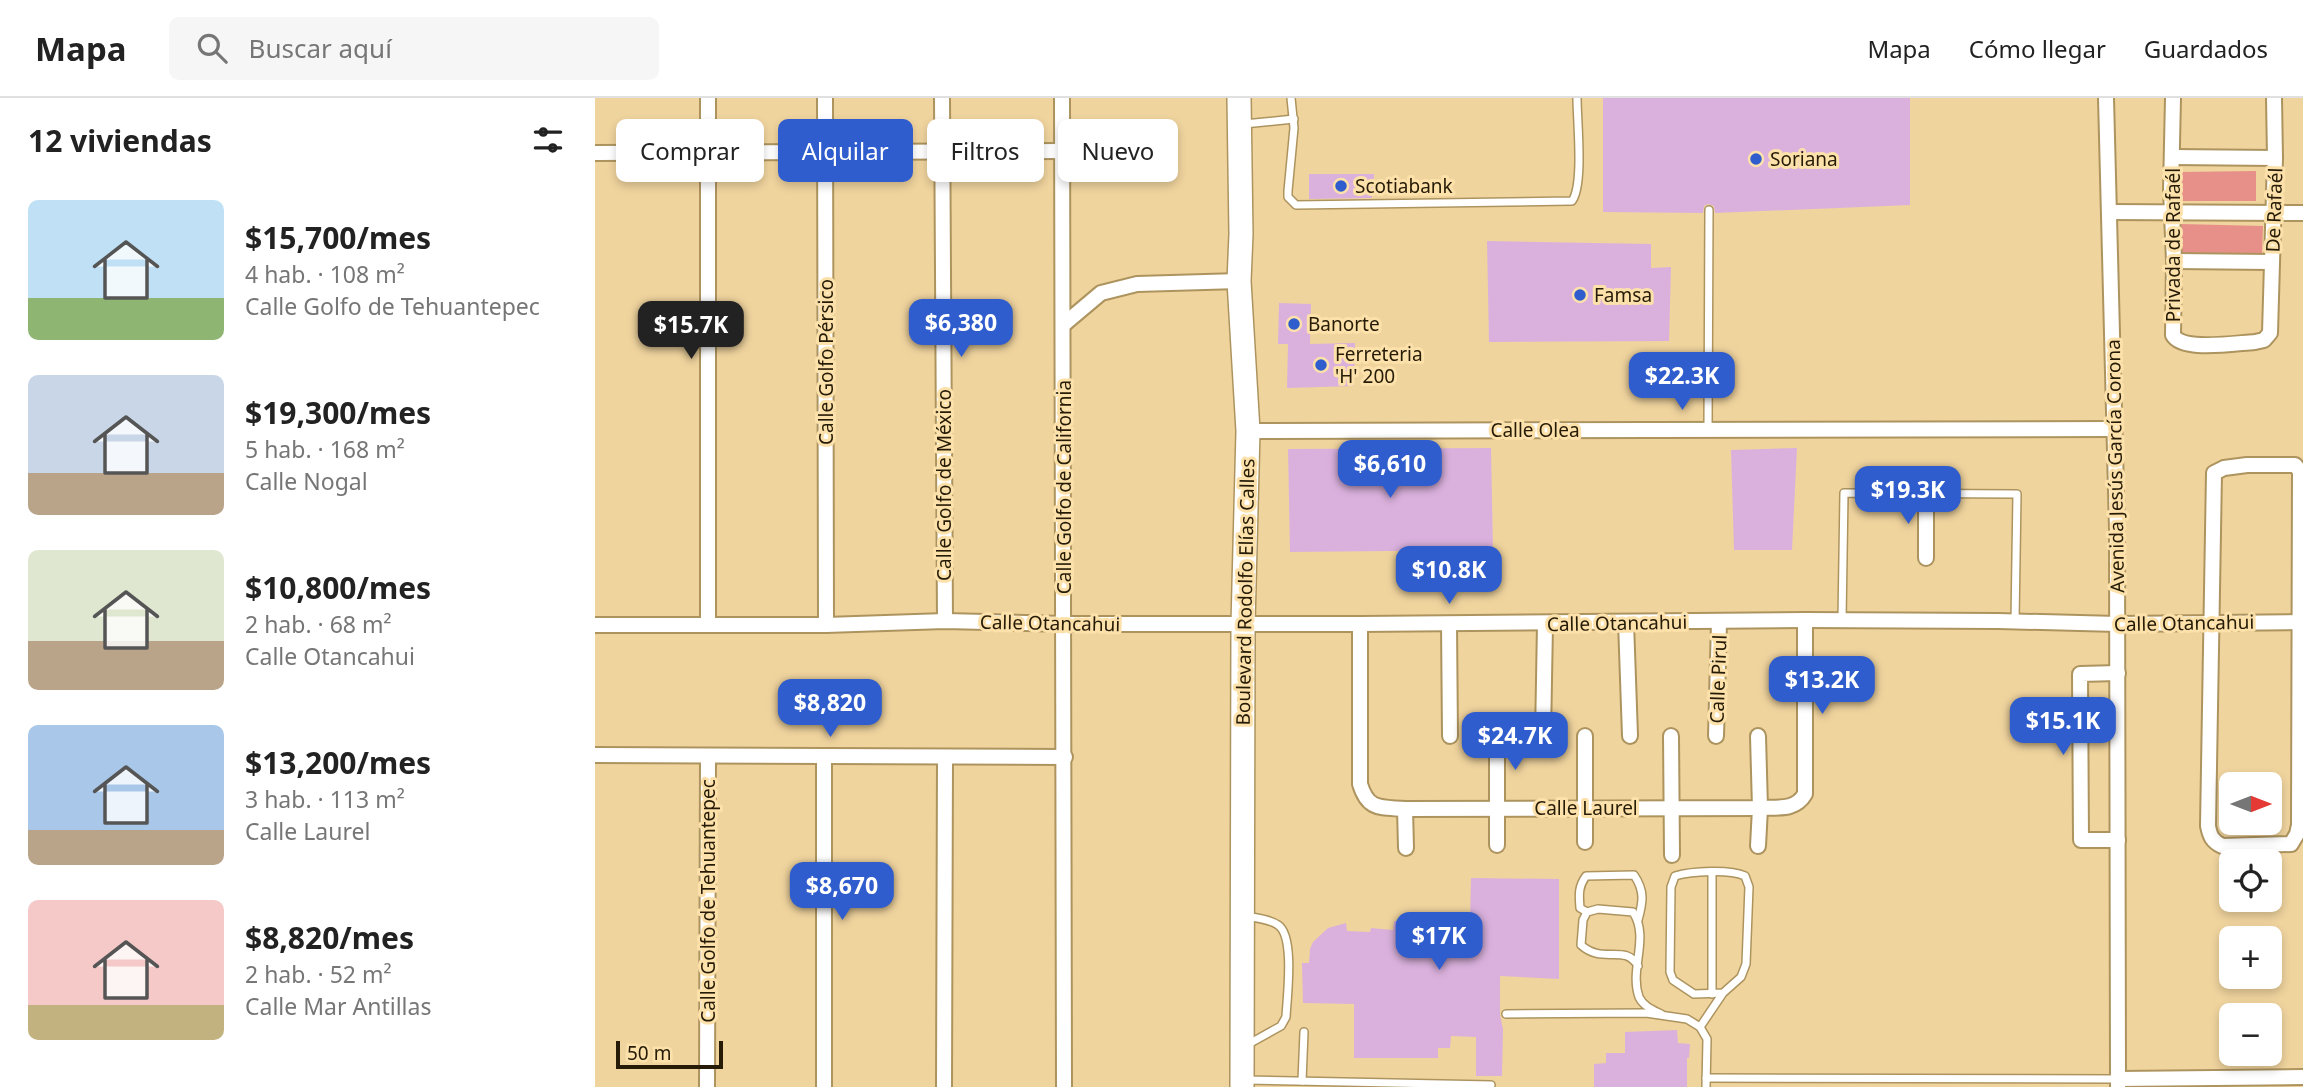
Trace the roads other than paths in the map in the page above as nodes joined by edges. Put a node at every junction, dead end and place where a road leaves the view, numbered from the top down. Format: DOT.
graph roads {
  1 [pos="708,98"];
  2 [pos="825,98"];
  3 [pos="942,98"];
  4 [pos="1062,98"];
  5 [pos="1239,98"];
  6 [pos="1291,98"];
  7 [pos="1577,98"];
  8 [pos="2106,98"];
  9 [pos="2173,98"];
  10 [pos="2274,98"];
  11 [pos="1294,118"];
  12 [pos="708,119"];
  13 [pos="825,119"];
  14 [pos="942,119"];
  15 [pos="1062,119"];
  16 [pos="1240,125"];
  17 [pos="595,153"];
  18 [pos="616,153"];
  19 [pos="2173,157"];
  20 [pos="2275,158"];
  21 [pos="708,182"];
  22 [pos="825,182"];
  23 [pos="942,182"];
  24 [pos="1062,182"];
  25 [pos="1709,210"];
  26 [pos="2109,212"];
  27 [pos="2171,212"];
  28 [pos="2274,213"];
  29 [pos="2303,213"];
  30 [pos="2174,261"];
  31 [pos="2272,262"];
  32 [pos="1240,281"];
  33 [pos="1063,325"];
  34 [pos="2266,339"];
  35 [pos="2115,429"];
  36 [pos="1708,430"];
  37 [pos="1248,431"];
  38 [pos="1926,494"];
  39 [pos="1926,558"];
  40 [pos="945,621"];
  41 [pos="1805,621"];
  42 [pos="1842,621"];
  43 [pos="2015,621"];
  44 [pos="1626,622"];
  45 [pos="1719,622"];
  46 [pos="2212,622"];
  47 [pos="2301,622"];
  48 [pos="708,624"];
  49 [pos="1065,624"];
  50 [pos="1243,624"];
  51 [pos="1360,624"];
  52 [pos="1449,624"];
  53 [pos="1545,624"];
  54 [pos="2118,624"];
  55 [pos="595,625"];
  56 [pos="826,625"];
  57 [pos="2118,673"];
  58 [pos="1450,736"];
  59 [pos="1497,736"];
  60 [pos="1543,736"];
  61 [pos="1585,736"];
  62 [pos="1630,736"];
  63 [pos="1671,736"];
  64 [pos="1716,736"];
  65 [pos="1758,736"];
  66 [pos="595,755"];
  67 [pos="708,757"];
  68 [pos="824,757"];
  69 [pos="945,757"];
  70 [pos="1065,757"];
  71 [pos="1497,807"];
  72 [pos="1672,808"];
  73 [pos="1760,808"];
  74 [pos="1405,809"];
  75 [pos="1585,809"];
  76 [pos="2117,840"];
  77 [pos="1585,842"];
  78 [pos="1497,845"];
  79 [pos="1758,846"];
  80 [pos="1406,848"];
  81 [pos="1672,855"];
  82 [pos="1712,873"];
  83 [pos="1587,912"];
  84 [pos="1242,915"];
  85 [pos="1638,920"];
  86 [pos="1638,966"];
  87 [pos="1723,993"];
  88 [pos="1711,994"];
  89 [pos="1506,1014"];
  90 [pos="1661,1014"];
  91 [pos="1700,1027"];
  92 [pos="1304,1032"];
  93 [pos="1242,1047"];
  94 [pos="2303,1077"];
  95 [pos="1706,1078"];
  96 [pos="1302,1081"];
  97 [pos="1242,1083"];
  98 [pos="2118,1083"];
  99 [pos="1491,1085"];
  100 [pos="707,1087"];
  101 [pos="824,1087"];
  102 [pos="944,1087"];
  103 [pos="1064,1087"];
  104 [pos="1706,1087"];
  1 -- 12 [label="street"];
  2 -- 13 [label="street, Calle Golfo Pérsico"];
  3 -- 14 [label="street, Calle Golfo de México"];
  4 -- 15 [label="street, Calle Golfo de California"];
  5 -- 16 [label="main road, Boulevard Rodolfo Elías Calles"];
  6 -- 11 [label="lane"];
  7 -- 11 [label="lane"];
  8 -- 26 [label="street, Avenida Jesús García Corona"];
  9 -- 19 [label="street, Privada de Rafaél"];
  10 -- 20 [label="street, De Rafaél"];
  11 -- 16 [label="lane"];
  16 -- 32 [label="main road, Boulevard Rodolfo Elías Calles"];
  17 -- 18 [label="street"];
  19 -- 20 [label="street, De Rafaél"];
  19 -- 27 [label="street, Privada de Rafaél"];
  20 -- 28 [label="street, De Rafaél"];
  21 -- 48 [label="street"];
  22 -- 56 [label="street, Calle Golfo Pérsico"];
  23 -- 40 [label="street, Calle Golfo de México"];
  24 -- 33 [label="street, Calle Golfo de California"];
  25 -- 36 [label="lane"];
  26 -- 27 [label="street"];
  26 -- 35 [label="street, Avenida Jesús García Corona"];
  27 -- 28 [label="street"];
  27 -- 30 [label="street, Privada de Rafaél"];
  28 -- 29 [label="street"];
  28 -- 31 [label="street, De Rafaél"];
  30 -- 31 [label="street, De Rafaél"];
  30 -- 34 [label="street, Privada de Rafaél"];
  31 -- 34 [label="street, De Rafaél"];
  32 -- 33 [label="street"];
  32 -- 37 [label="main road, Boulevard Rodolfo Elías Calles"];
  33 -- 49 [label="street, Calle Golfo de California"];
  35 -- 36 [label="street, Calle Olea"];
  35 -- 54 [label="street, Avenida Jesús García Corona"];
  36 -- 37 [label="street, Calle Olea"];
  37 -- 50 [label="main road, Boulevard Rodolfo Elías Calles"];
  38 -- 39 [label="street"];
  38 -- 42 [label="lane"];
  38 -- 43 [label="lane"];
  40 -- 49 [label="street, Calle Otancahui"];
  40 -- 56 [label="street, Calle Otancahui"];
  41 -- 42 [label="street, Calle Otancahui"];
  41 -- 45 [label="street, Calle Otancahui"];
  41 -- 73 [label="street, Calle Laurel"];
  42 -- 43 [label="street, Calle Otancahui"];
  43 -- 54 [label="street, Calle Otancahui"];
  44 -- 45 [label="street, Calle Otancahui"];
  44 -- 53 [label="street, Calle Otancahui"];
  44 -- 62 [label="street"];
  45 -- 64 [label="street, Calle Pirul"];
  46 -- 47 [label="street, Calle Otancahui"];
  46 -- 47 [label="street"];
  46 -- 47 [label="street"];
  46 -- 54 [label="street, Calle Otancahui"];
  48 -- 55 [label="street, Calle Otancahui"];
  48 -- 56 [label="street, Calle Otancahui"];
  49 -- 50 [label="street, Calle Otancahui"];
  49 -- 70 [label="street, Calle Golfo de California"];
  50 -- 51 [label="street, Calle Otancahui"];
  50 -- 84 [label="main road, Boulevard Rodolfo Elías Calles"];
  51 -- 52 [label="street, Calle Otancahui"];
  51 -- 74 [label="street, Calle Laurel"];
  52 -- 53 [label="street, Calle Otancahui"];
  52 -- 58 [label="street"];
  53 -- 60 [label="street"];
  54 -- 57 [label="street, Avenida Jesús García Corona"];
  57 -- 76 [label="street, Avenida Jesús García Corona"];
  57 -- 76 [label="street"];
  59 -- 71 [label="street"];
  61 -- 75 [label="street"];
  63 -- 72 [label="street"];
  65 -- 73 [label="street"];
  66 -- 67 [label="street"];
  67 -- 68 [label="street"];
  67 -- 100 [label="street, Calle Golfo de Tehuantepec"];
  68 -- 69 [label="street"];
  68 -- 101 [label="street"];
  69 -- 70 [label="street"];
  69 -- 102 [label="street"];
  70 -- 103 [label="street, Calle Golfo de California"];
  71 -- 74 [label="street, Calle Laurel"];
  71 -- 75 [label="street, Calle Laurel"];
  71 -- 78 [label="street"];
  72 -- 73 [label="street, Calle Laurel"];
  72 -- 75 [label="street, Calle Laurel"];
  72 -- 81 [label="street"];
  73 -- 79 [label="street"];
  74 -- 80 [label="street"];
  75 -- 77 [label="street"];
  76 -- 98 [label="street, Avenida Jesús García Corona"];
  82 -- 87 [label="lane"];
  82 -- 88 [label="lane"];
  82 -- 88 [label="lane"];
  83 -- 85 [label="lane"];
  83 -- 85 [label="lane"];
  83 -- 86 [label="lane"];
  84 -- 93 [label="main road, Boulevard Rodolfo Elías Calles"];
  84 -- 93 [label="lane"];
  85 -- 86 [label="lane"];
  86 -- 90 [label="lane"];
  87 -- 88 [label="lane"];
  87 -- 91 [label="lane"];
  89 -- 90 [label="lane"];
  90 -- 91 [label="lane"];
  91 -- 95 [label="lane"];
  92 -- 96 [label="lane"];
  93 -- 97 [label="main road, Boulevard Rodolfo Elías Calles"];
  94 -- 98 [label="street"];
  95 -- 98 [label="lane"];
  95 -- 104 [label="lane"];
  96 -- 97 [label="lane"];
  96 -- 99 [label="lane"];
}
